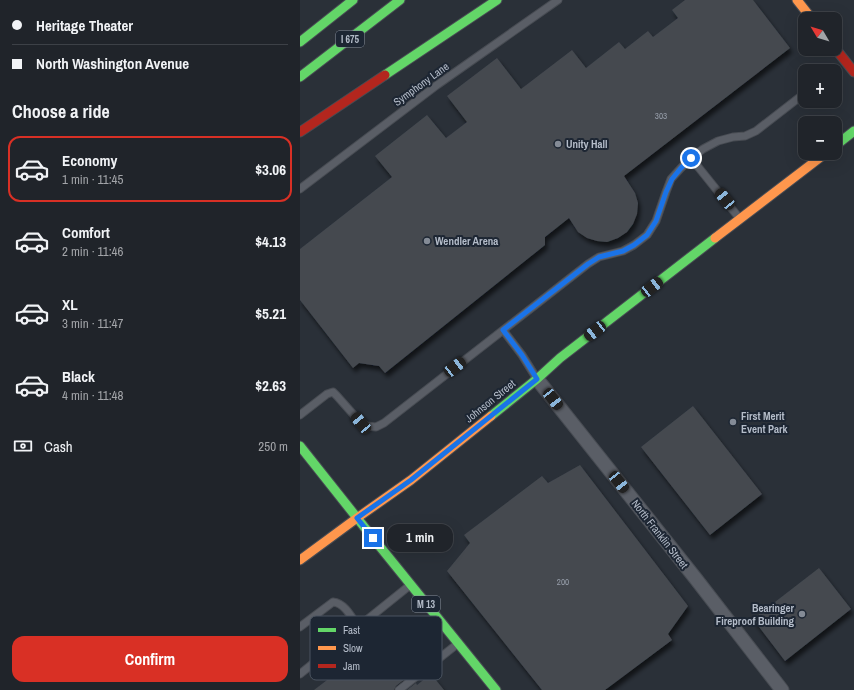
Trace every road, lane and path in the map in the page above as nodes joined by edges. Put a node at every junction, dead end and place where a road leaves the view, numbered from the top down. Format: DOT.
graph roads {
  1 [pos="348,0"];
  2 [pos="353,0"];
  3 [pos="400,0"];
  4 [pos="497,0"];
  5 [pos="558,0"];
  6 [pos="797,0"];
  7 [pos="806,12"];
  8 [pos="328,20"];
  9 [pos="300,42"];
  10 [pos="841,56"];
  11 [pos="854,72"];
  12 [pos="300,77"];
  13 [pos="798,98"];
  14 [pos="854,131"];
  15 [pos="300,132"];
  16 [pos="842,140"];
  17 [pos="691,158"];
  18 [pos="817,160"];
  19 [pos="300,189"];
  20 [pos="740,219"];
  21 [pos="503,330"];
  22 [pos="537,379"];
  23 [pos="300,415"];
  24 [pos="300,446"];
  25 [pos="357,518"];
  26 [pos="300,560"];
  27 [pos="410,584"];
  28 [pos="315,616"];
  29 [pos="350,616"];
  30 [pos="371,616"];
  31 [pos="436,616"];
  32 [pos="310,619"];
  33 [pos="442,623"];
  34 [pos="300,627"];
  35 [pos="458,643"];
  36 [pos="442,656"];
  37 [pos="310,666"];
  38 [pos="300,674"];
  39 [pos="412,680"];
  40 [pos="399,690"];
  41 [pos="496,690"];
  42 [pos="782,690"];
  1 -- 8 [label="main road"];
  2 -- 8 [label="main road, I 675"];
  3 -- 12 [label="main road, I 675"];
  4 -- 15 [label="main road"];
  5 -- 19 [label="lane, Symphony Lane"];
  6 -- 7 [label="main road"];
  8 -- 9 [label="main road, I 675"];
  10 -- 11 [label="main road"];
  13 -- 17 [label="lane"];
  14 -- 16 [label="main road"];
  17 -- 20 [label="lane"];
  17 -- 21 [label="lane"];
  18 -- 20 [label="main road, Johnson Street"];
  20 -- 22 [label="main road, Johnson Street"];
  21 -- 22 [label="lane"];
  21 -- 23 [label="lane"];
  22 -- 25 [label="main road, Johnson Street"];
  22 -- 42 [label="street, North Franklin Street"];
  24 -- 25 [label="main road, M 13"];
  25 -- 26 [label="main road, Johnson Street"];
  25 -- 27 [label="main road, M 13"];
  27 -- 30 [label="lane"];
  27 -- 31 [label="main road, M 13"];
  28 -- 29 [label="lane"];
  32 -- 34 [label="lane"];
  33 -- 35 [label="main road, M 13"];
  35 -- 36 [label="lane"];
  35 -- 41 [label="main road, M 13"];
  37 -- 38 [label="lane"];
  39 -- 40 [label="lane"];
}
